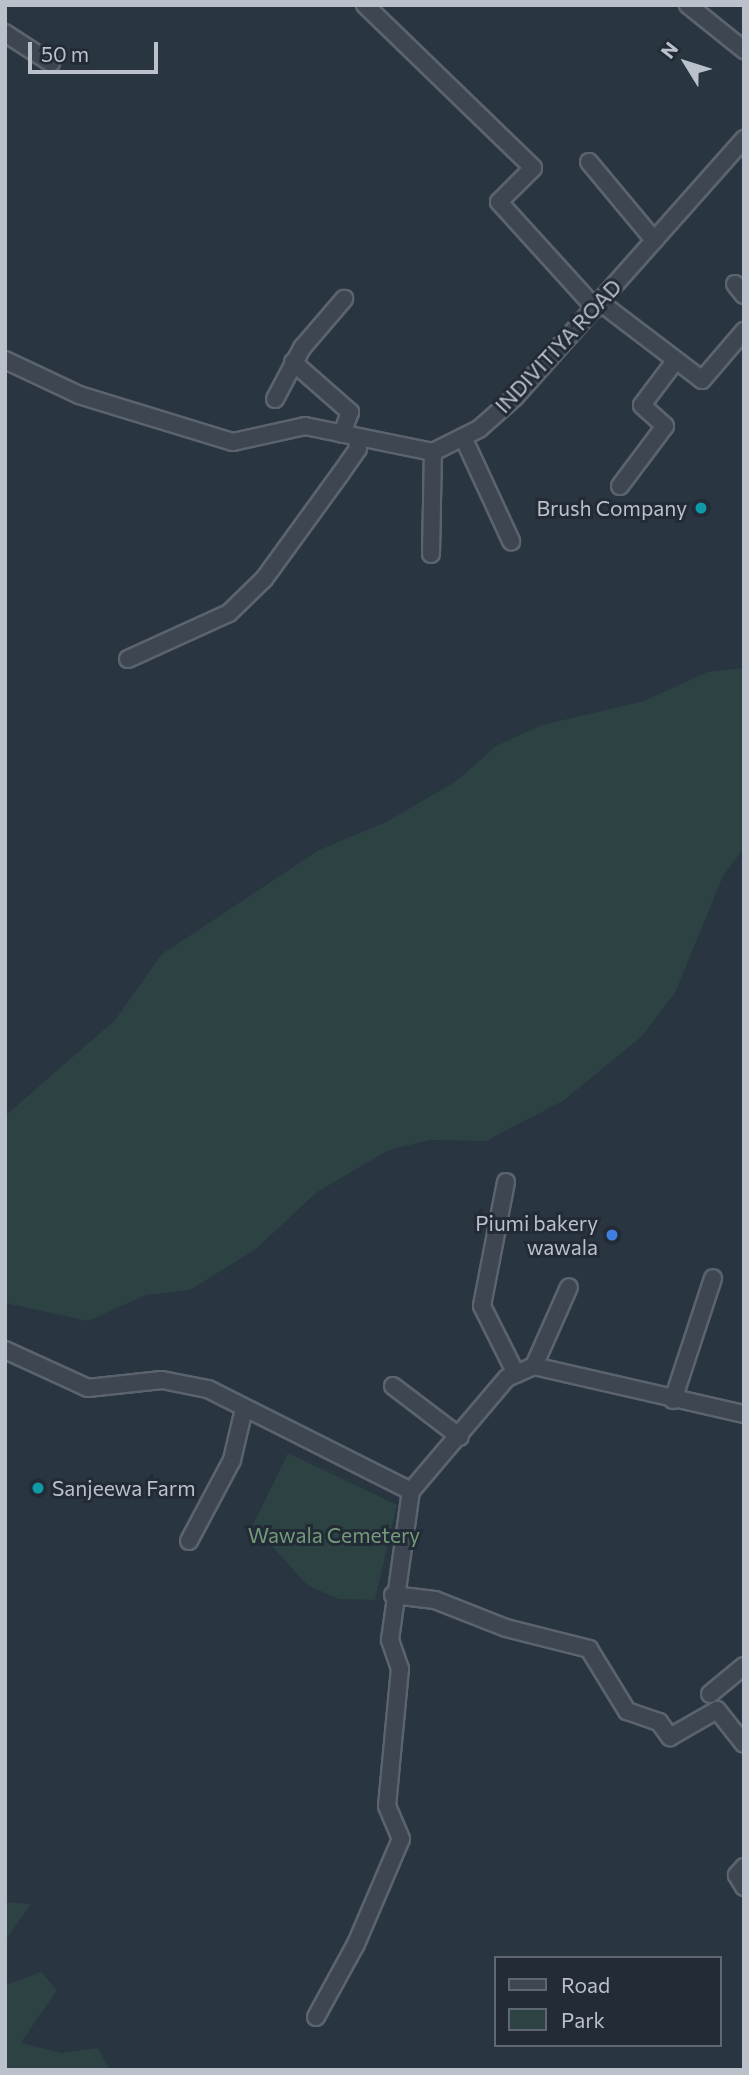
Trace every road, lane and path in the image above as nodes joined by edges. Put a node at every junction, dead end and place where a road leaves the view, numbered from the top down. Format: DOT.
graph roads {
  1 [pos="365,5"];
  2 [pos="688,5"];
  3 [pos="5,33"];
  4 [pos="744,50"];
  5 [pos="51,63"];
  6 [pos="743,142"];
  7 [pos="589,162"];
  8 [pos="654,240"];
  9 [pos="344,299"];
  10 [pos="598,306"];
  11 [pos="744,331"];
  12 [pos="5,360"];
  13 [pos="676,360"];
  14 [pos="293,362"];
  15 [pos="275,400"];
  16 [pos="350,435"];
  17 [pos="463,437"];
  18 [pos="433,452"];
  19 [pos="620,486"];
  20 [pos="511,541"];
  21 [pos="431,554"];
  22 [pos="128,659"];
  23 [pos="506,1182"];
  24 [pos="713,1278"];
  25 [pos="569,1287"];
  26 [pos="5,1350"];
  27 [pos="534,1366"];
  28 [pos="516,1374"];
  29 [pos="393,1385"];
  30 [pos="673,1400"];
  31 [pos="244,1409"];
  32 [pos="744,1414"];
  33 [pos="460,1437"];
  34 [pos="411,1492"];
  35 [pos="189,1541"];
  36 [pos="393,1595"];
  37 [pos="744,1667"];
  38 [pos="710,1693"];
  39 [pos="744,1744"];
  40 [pos="744,1867"];
  41 [pos="744,1887"];
  42 [pos="316,2017"];
  1 -- 10 [label="street"];
  2 -- 4 [label="street"];
  3 -- 5 [label="street"];
  6 -- 8 [label="street, INDIVITIYA ROAD"];
  7 -- 8 [label="street"];
  8 -- 10 [label="street, INDIVITIYA ROAD"];
  9 -- 14 [label="street"];
  10 -- 13 [label="street"];
  10 -- 17 [label="street, INDIVITIYA ROAD"];
  11 -- 13 [label="street"];
  12 -- 16 [label="street"];
  13 -- 19 [label="street"];
  14 -- 15 [label="street"];
  14 -- 16 [label="street"];
  16 -- 18 [label="street"];
  16 -- 22 [label="street"];
  17 -- 18 [label="street, INDIVITIYA ROAD"];
  17 -- 20 [label="street"];
  18 -- 21 [label="street"];
  23 -- 28 [label="street"];
  24 -- 30 [label="street"];
  25 -- 27 [label="street"];
  26 -- 31 [label="street"];
  27 -- 28 [label="street"];
  27 -- 30 [label="street"];
  28 -- 33 [label="street"];
  29 -- 33 [label="street"];
  30 -- 32 [label="street"];
  31 -- 34 [label="street"];
  31 -- 35 [label="street"];
  33 -- 34 [label="street"];
  34 -- 36 [label="street"];
  36 -- 39 [label="street"];
  36 -- 42 [label="street"];
  37 -- 38 [label="street"];
  40 -- 41 [label="street"];
}
